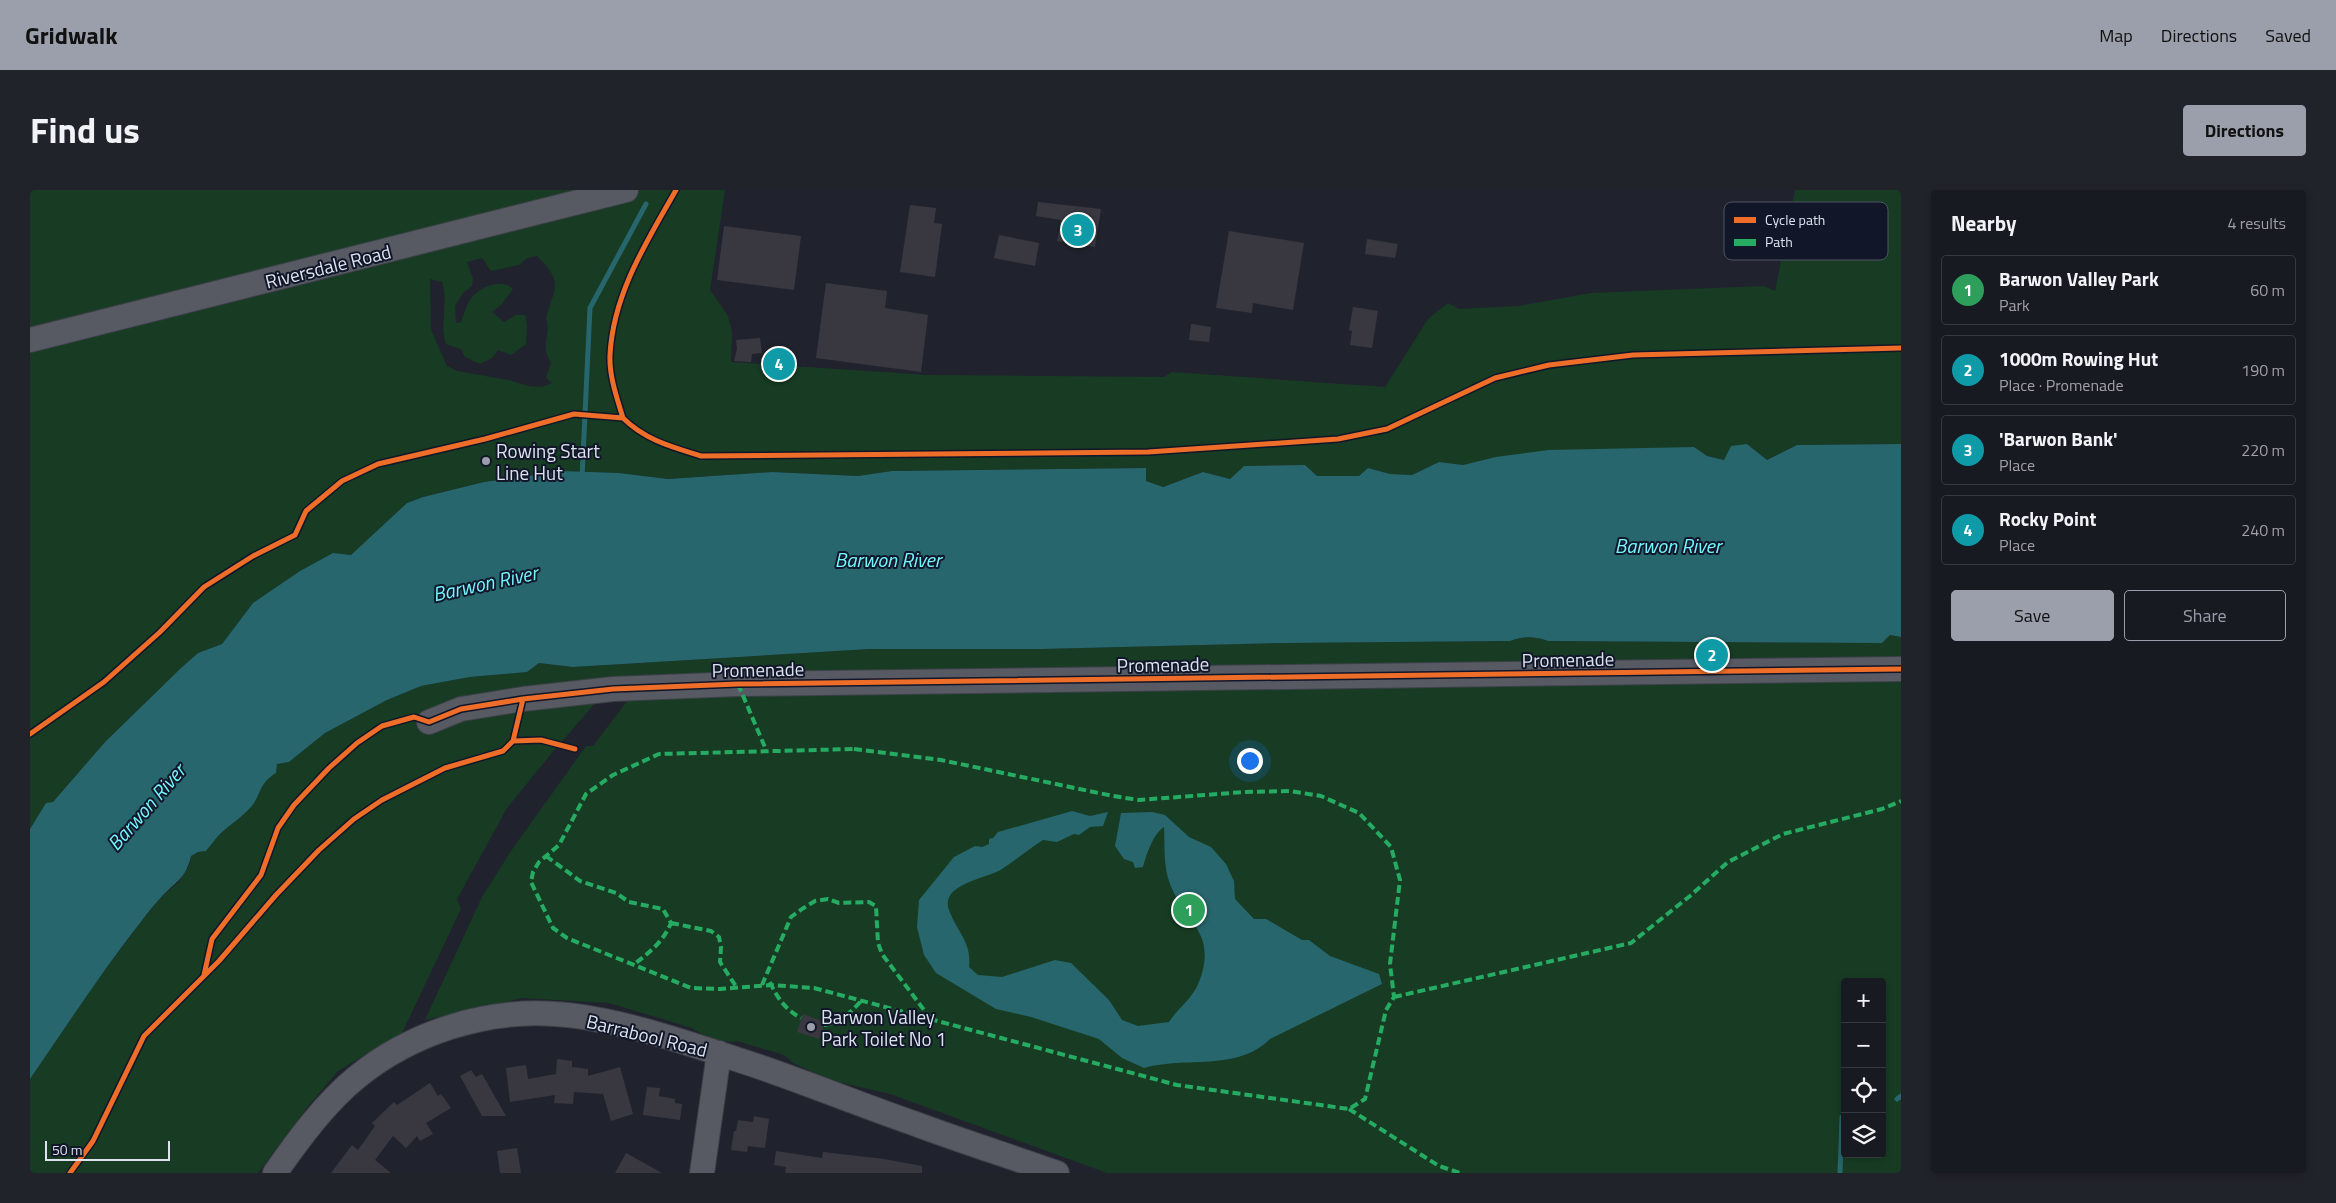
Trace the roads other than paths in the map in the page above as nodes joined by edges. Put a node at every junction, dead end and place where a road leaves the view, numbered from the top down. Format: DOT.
graph roads {
  1 [pos="626,190"];
  2 [pos="30,340"];
  3 [pos="1901,669"];
  4 [pos="429,722"];
  5 [pos="719,1053"];
  6 [pos="275,1173"];
  7 [pos="702,1173"];
  8 [pos="1057,1173"];
  1 -- 2 [label="street, Riversdale Road"];
  3 -- 4 [label="street, Promenade"];
  5 -- 6 [label="street, Barrabool Road"];
  5 -- 7 [label="street"];
  5 -- 8 [label="street, Barrabool Road"];
}
